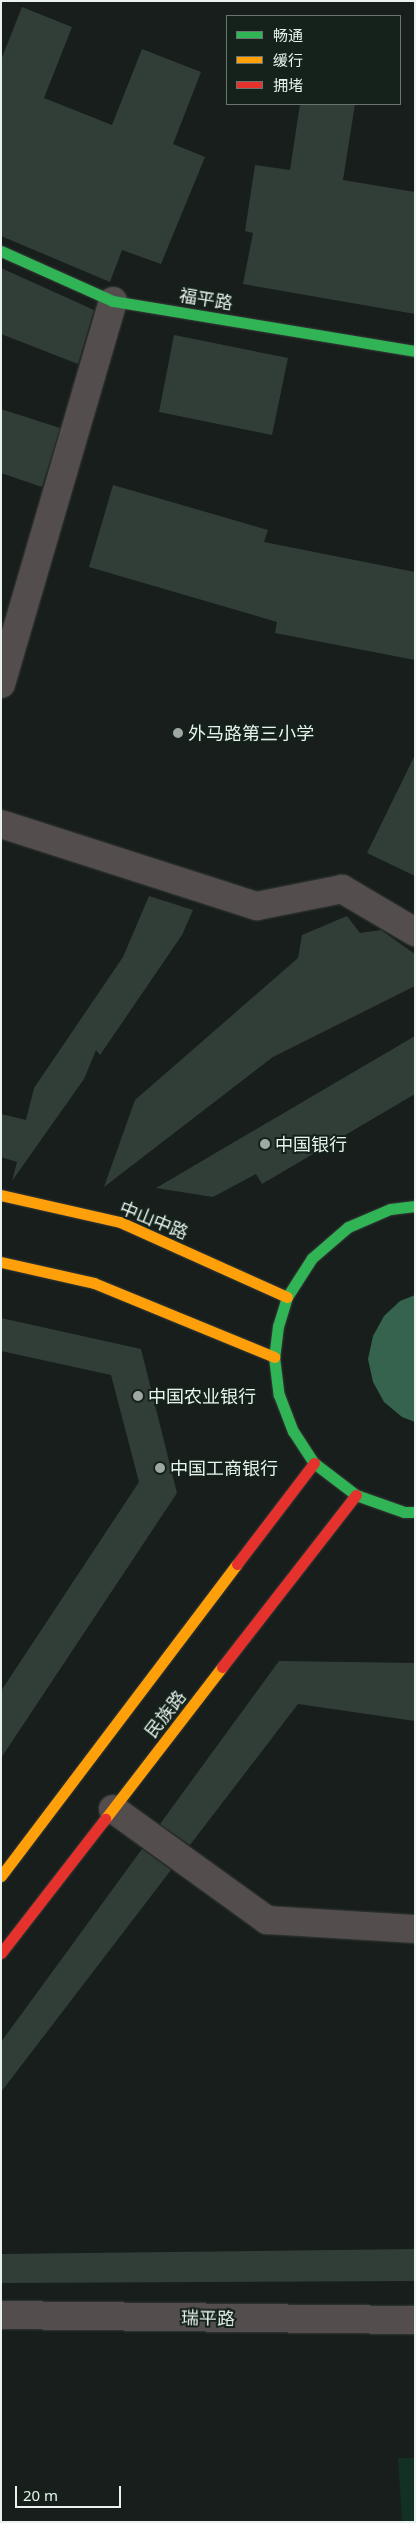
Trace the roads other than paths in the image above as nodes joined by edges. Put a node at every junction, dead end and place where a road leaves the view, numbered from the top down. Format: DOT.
graph roads {
  1 [pos="1,251"];
  2 [pos="114,301"];
  3 [pos="415,351"];
  4 [pos="1,684"];
  5 [pos="1,824"];
  6 [pos="415,932"];
  7 [pos="1,1196"];
  8 [pos="415,1206"];
  9 [pos="1,1262"];
  10 [pos="287,1297"];
  11 [pos="274,1357"];
  12 [pos="314,1463"];
  13 [pos="356,1495"];
  14 [pos="415,1512"];
  15 [pos="113,1809"];
  16 [pos="1,1876"];
  17 [pos="415,1929"];
  18 [pos="1,1953"];
  19 [pos="1,2315"];
  20 [pos="415,2320"];
  1 -- 2 [label="main road, 福平路"];
  2 -- 3 [label="main road, 福平路"];
  2 -- 4 [label="street"];
  5 -- 6 [label="street"];
  7 -- 10 [label="main road, 中山中路"];
  8 -- 10 [label="main road"];
  9 -- 11 [label="main road"];
  10 -- 11 [label="main road"];
  11 -- 12 [label="main road"];
  12 -- 13 [label="main road"];
  12 -- 16 [label="main road, 民族路"];
  13 -- 14 [label="main road"];
  13 -- 15 [label="main road, 民族路"];
  15 -- 17 [label="street"];
  15 -- 18 [label="main road, 民族路"];
  19 -- 20 [label="street, 瑞平路"];
}
